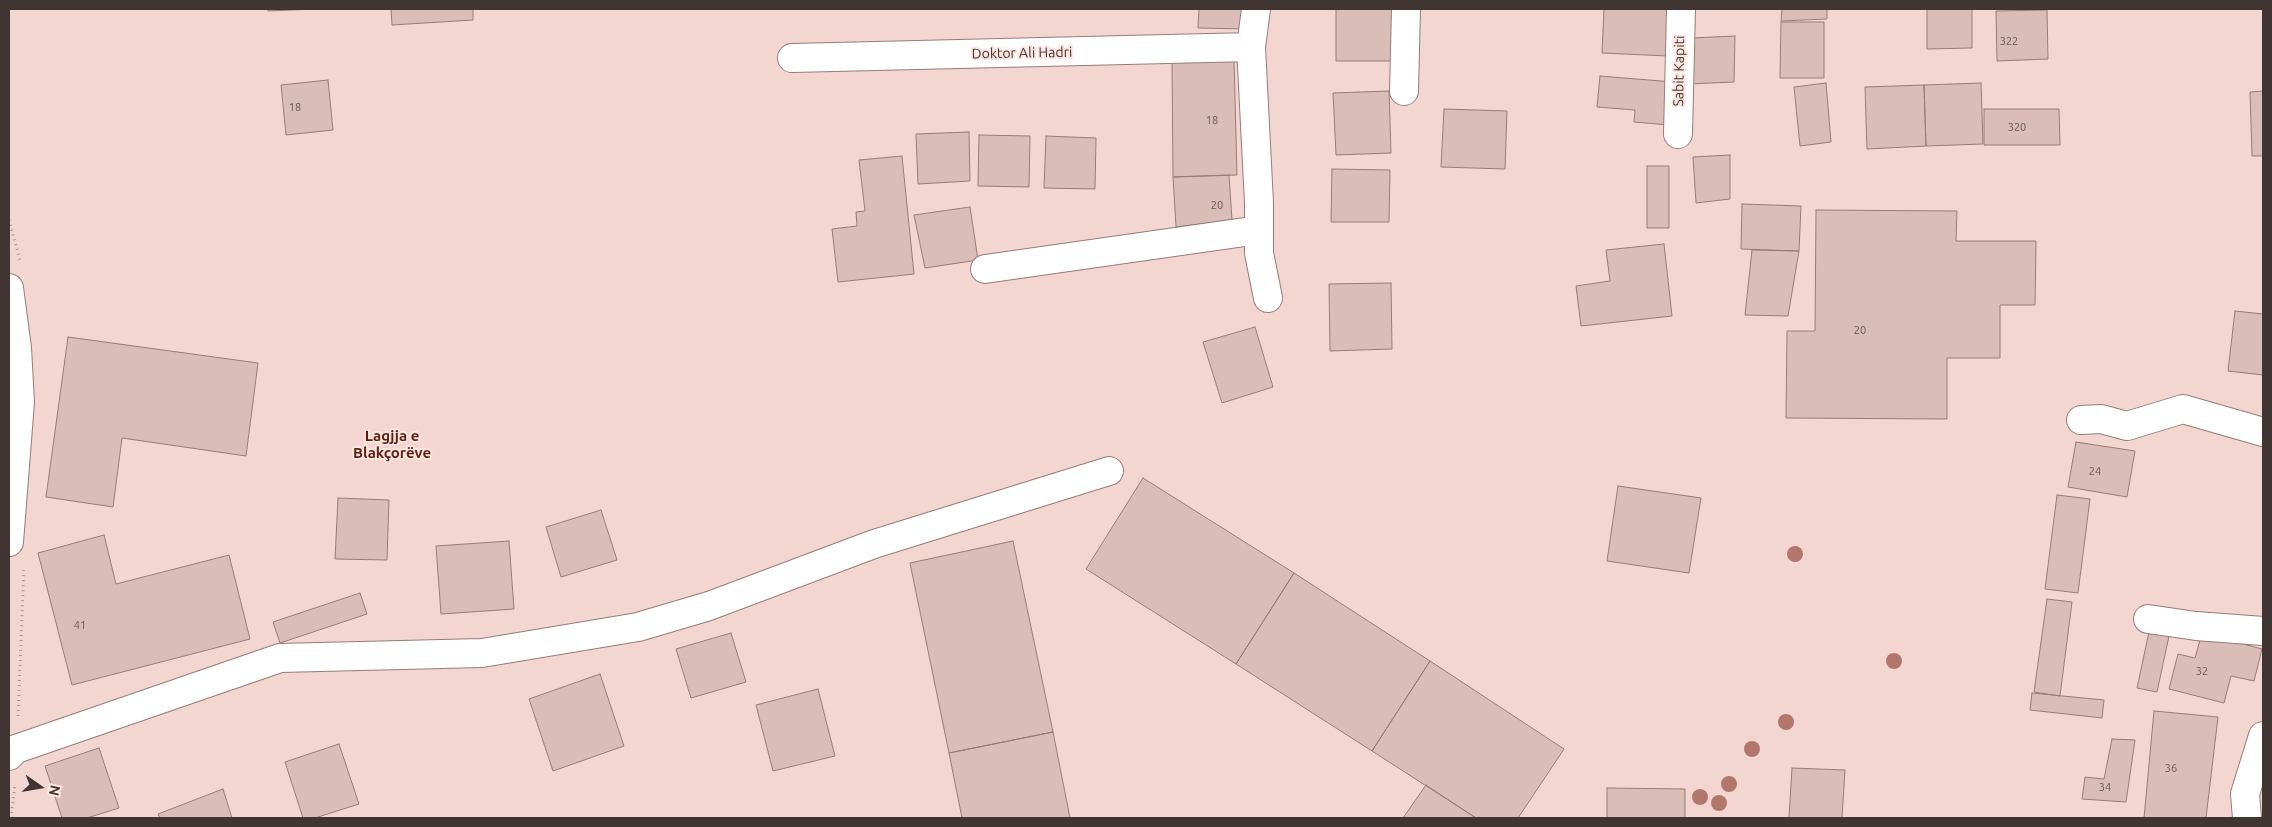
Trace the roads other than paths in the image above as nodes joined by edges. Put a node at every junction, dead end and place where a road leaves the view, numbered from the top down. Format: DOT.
graph roads {
  1 [pos="1256,9"];
  2 [pos="1406,9"];
  3 [pos="1680,9"];
  4 [pos="1251,48"];
  5 [pos="792,58"];
  6 [pos="1404,91"];
  7 [pos="1678,134"];
  8 [pos="1259,230"];
  9 [pos="985,268"];
  10 [pos="9,288"];
  11 [pos="1268,298"];
  12 [pos="2081,420"];
  13 [pos="2263,432"];
  14 [pos="1109,470"];
  15 [pos="9,542"];
  16 [pos="2148,619"];
  17 [pos="2263,631"];
  18 [pos="2263,736"];
  19 [pos="13,752"];
  20 [pos="2247,818"];
  1 -- 4 [label="street"];
  2 -- 6 [label="street"];
  3 -- 7 [label="street, Sabit Kapiti"];
  4 -- 5 [label="street, Doktor Ali Hadri"];
  4 -- 8 [label="street"];
  8 -- 9 [label="street"];
  8 -- 11 [label="street"];
  10 -- 15 [label="street"];
  12 -- 13 [label="street"];
  14 -- 19 [label="street"];
  16 -- 17 [label="street"];
  18 -- 20 [label="street"];
}
